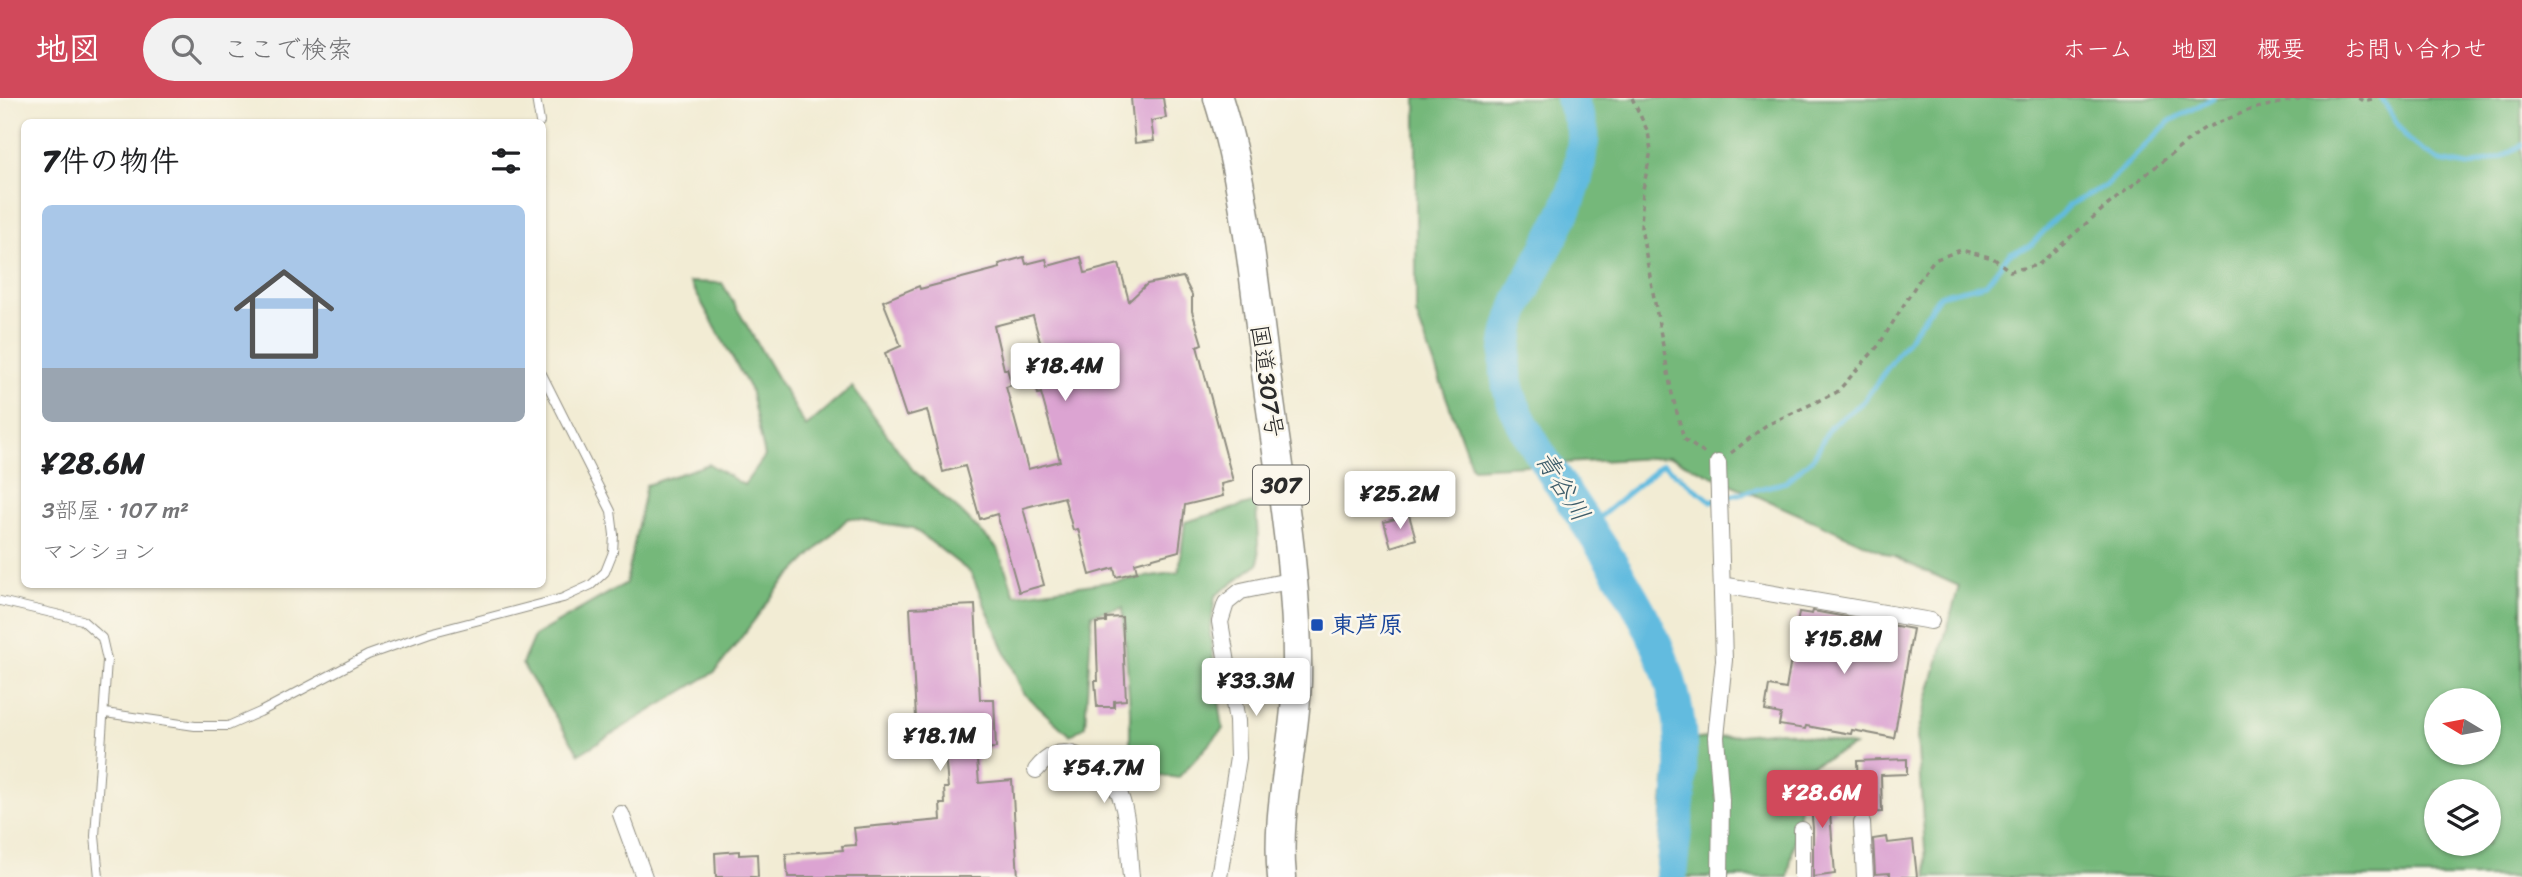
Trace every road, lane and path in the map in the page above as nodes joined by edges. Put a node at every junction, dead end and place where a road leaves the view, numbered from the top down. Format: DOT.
graph roads {
  1 [pos="536,98"];
  2 [pos="1218,98"];
  3 [pos="1632,98"];
  4 [pos="2303,98"];
  5 [pos="2358,98"];
  6 [pos="2376,98"];
  7 [pos="540,119"];
  8 [pos="546,382"];
  9 [pos="1718,463"];
  10 [pos="1293,580"];
  11 [pos="1723,585"];
  12 [pos="0,601"];
  13 [pos="1931,621"];
  14 [pos="105,713"];
  15 [pos="1036,770"];
  16 [pos="621,814"];
  17 [pos="1862,823"];
  18 [pos="1802,830"];
  19 [pos="99,877"];
  20 [pos="644,877"];
  21 [pos="1131,877"];
  22 [pos="1219,877"];
  23 [pos="1282,877"];
  24 [pos="1720,877"];
  25 [pos="1802,877"];
  26 [pos="1865,877"];
  1 -- 7 [label="lane"];
  2 -- 10 [label="highway, 国道307号 / 307"];
  3 -- 9 [label="path"];
  4 -- 9 [label="path"];
  5 -- 6 [label="path"];
  8 -- 14 [label="lane"];
  9 -- 11 [label="street"];
  10 -- 22 [label="street"];
  10 -- 23 [label="highway, 国道307号 / 307"];
  11 -- 13 [label="street"];
  11 -- 24 [label="street"];
  12 -- 14 [label="lane"];
  14 -- 19 [label="lane"];
  15 -- 21 [label="street"];
  16 -- 20 [label="street"];
  17 -- 26 [label="street"];
  18 -- 25 [label="street"];
}
